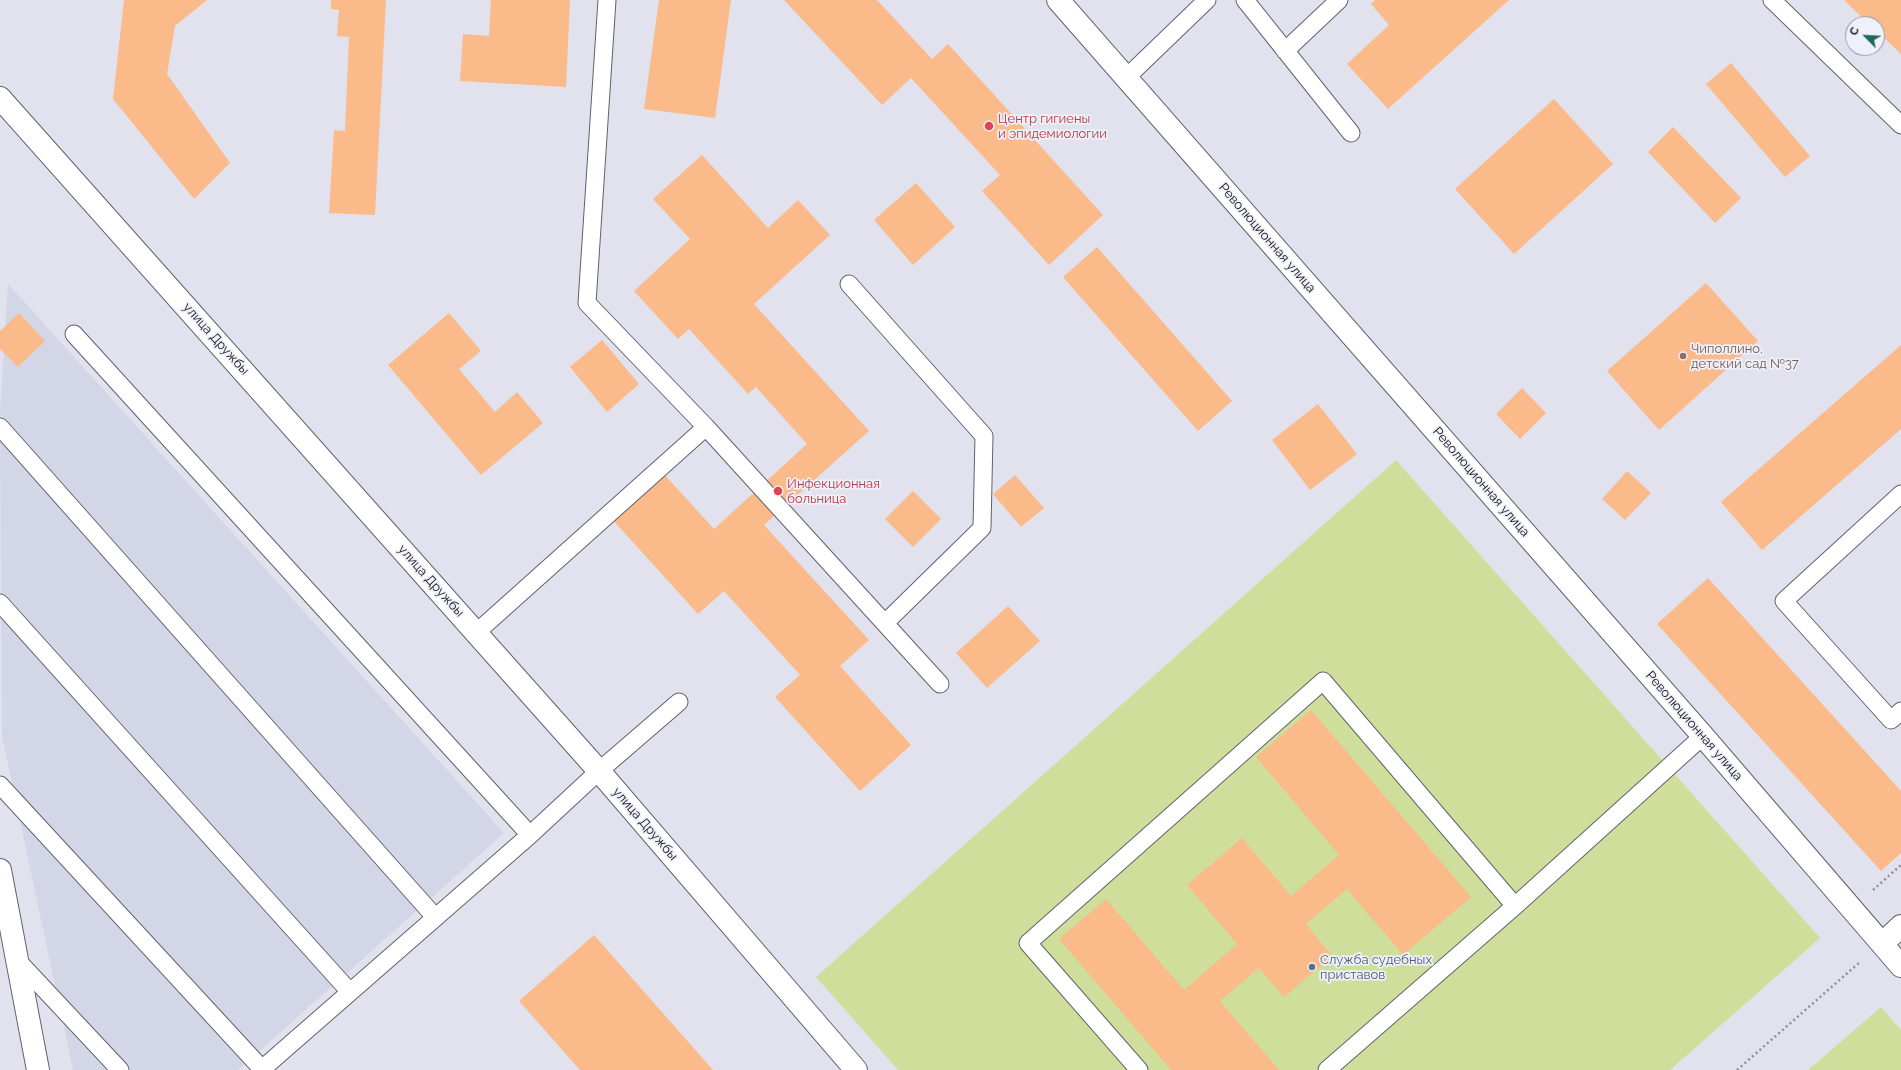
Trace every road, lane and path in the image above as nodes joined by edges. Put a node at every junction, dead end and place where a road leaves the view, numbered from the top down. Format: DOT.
graph roads {
  1 [pos="607,0"];
  2 [pos="1058,0"];
  3 [pos="1207,0"];
  4 [pos="1245,0"];
  5 [pos="1339,0"];
  6 [pos="1772,0"];
  7 [pos="1285,51"];
  8 [pos="1126,78"];
  9 [pos="0,98"];
  10 [pos="1901,125"];
  11 [pos="1351,133"];
  12 [pos="849,284"];
  13 [pos="74,334"];
  14 [pos="0,427"];
  15 [pos="706,427"];
  16 [pos="1901,494"];
  17 [pos="0,603"];
  18 [pos="885,623"];
  19 [pos="477,632"];
  20 [pos="940,684"];
  21 [pos="678,702"];
  22 [pos="1901,711"];
  23 [pos="1703,736"];
  24 [pos="599,770"];
  25 [pos="0,785"];
  26 [pos="530,835"];
  27 [pos="1901,865"];
  28 [pos="0,870"];
  29 [pos="1515,906"];
  30 [pos="1852,908"];
  31 [pos="435,917"];
  32 [pos="1901,926"];
  33 [pos="1882,944"];
  34 [pos="17,960"];
  35 [pos="1901,966"];
  36 [pos="350,992"];
  37 [pos="261,1069"];
  38 [pos="38,1070"];
  39 [pos="120,1070"];
  40 [pos="856,1070"];
  41 [pos="1139,1070"];
  42 [pos="1327,1070"];
  43 [pos="1737,1070"];
  1 -- 15 [label="lane"];
  2 -- 8 [label="main road, Революционная улица"];
  3 -- 8 [label="lane"];
  4 -- 7 [label="lane"];
  5 -- 7 [label="lane"];
  6 -- 10 [label="lane"];
  7 -- 11 [label="lane"];
  8 -- 23 [label="main road, Революционная улица"];
  9 -- 19 [label="main road, улица Дружбы"];
  12 -- 18 [label="lane"];
  13 -- 26 [label="lane"];
  14 -- 31 [label="lane"];
  15 -- 18 [label="lane"];
  15 -- 19 [label="lane"];
  16 -- 22 [label="lane"];
  17 -- 36 [label="lane"];
  18 -- 20 [label="lane"];
  19 -- 24 [label="main road, улица Дружбы"];
  21 -- 24 [label="lane"];
  23 -- 29 [label="lane"];
  23 -- 30 [label="main road, Революционная улица"];
  24 -- 26 [label="lane"];
  24 -- 40 [label="main road, улица Дружбы"];
  25 -- 37 [label="lane"];
  26 -- 31 [label="lane"];
  27 -- 30 [label="path"];
  28 -- 34 [label="main road"];
  29 -- 41 [label="lane"];
  29 -- 42 [label="lane"];
  30 -- 33 [label="main road, Революционная улица"];
  31 -- 36 [label="lane"];
  32 -- 33 [label="main road"];
  33 -- 35 [label="main road, Революционная улица"];
  33 -- 43 [label="path"];
  34 -- 38 [label="main road"];
  34 -- 39 [label="lane"];
  36 -- 37 [label="lane"];
}
